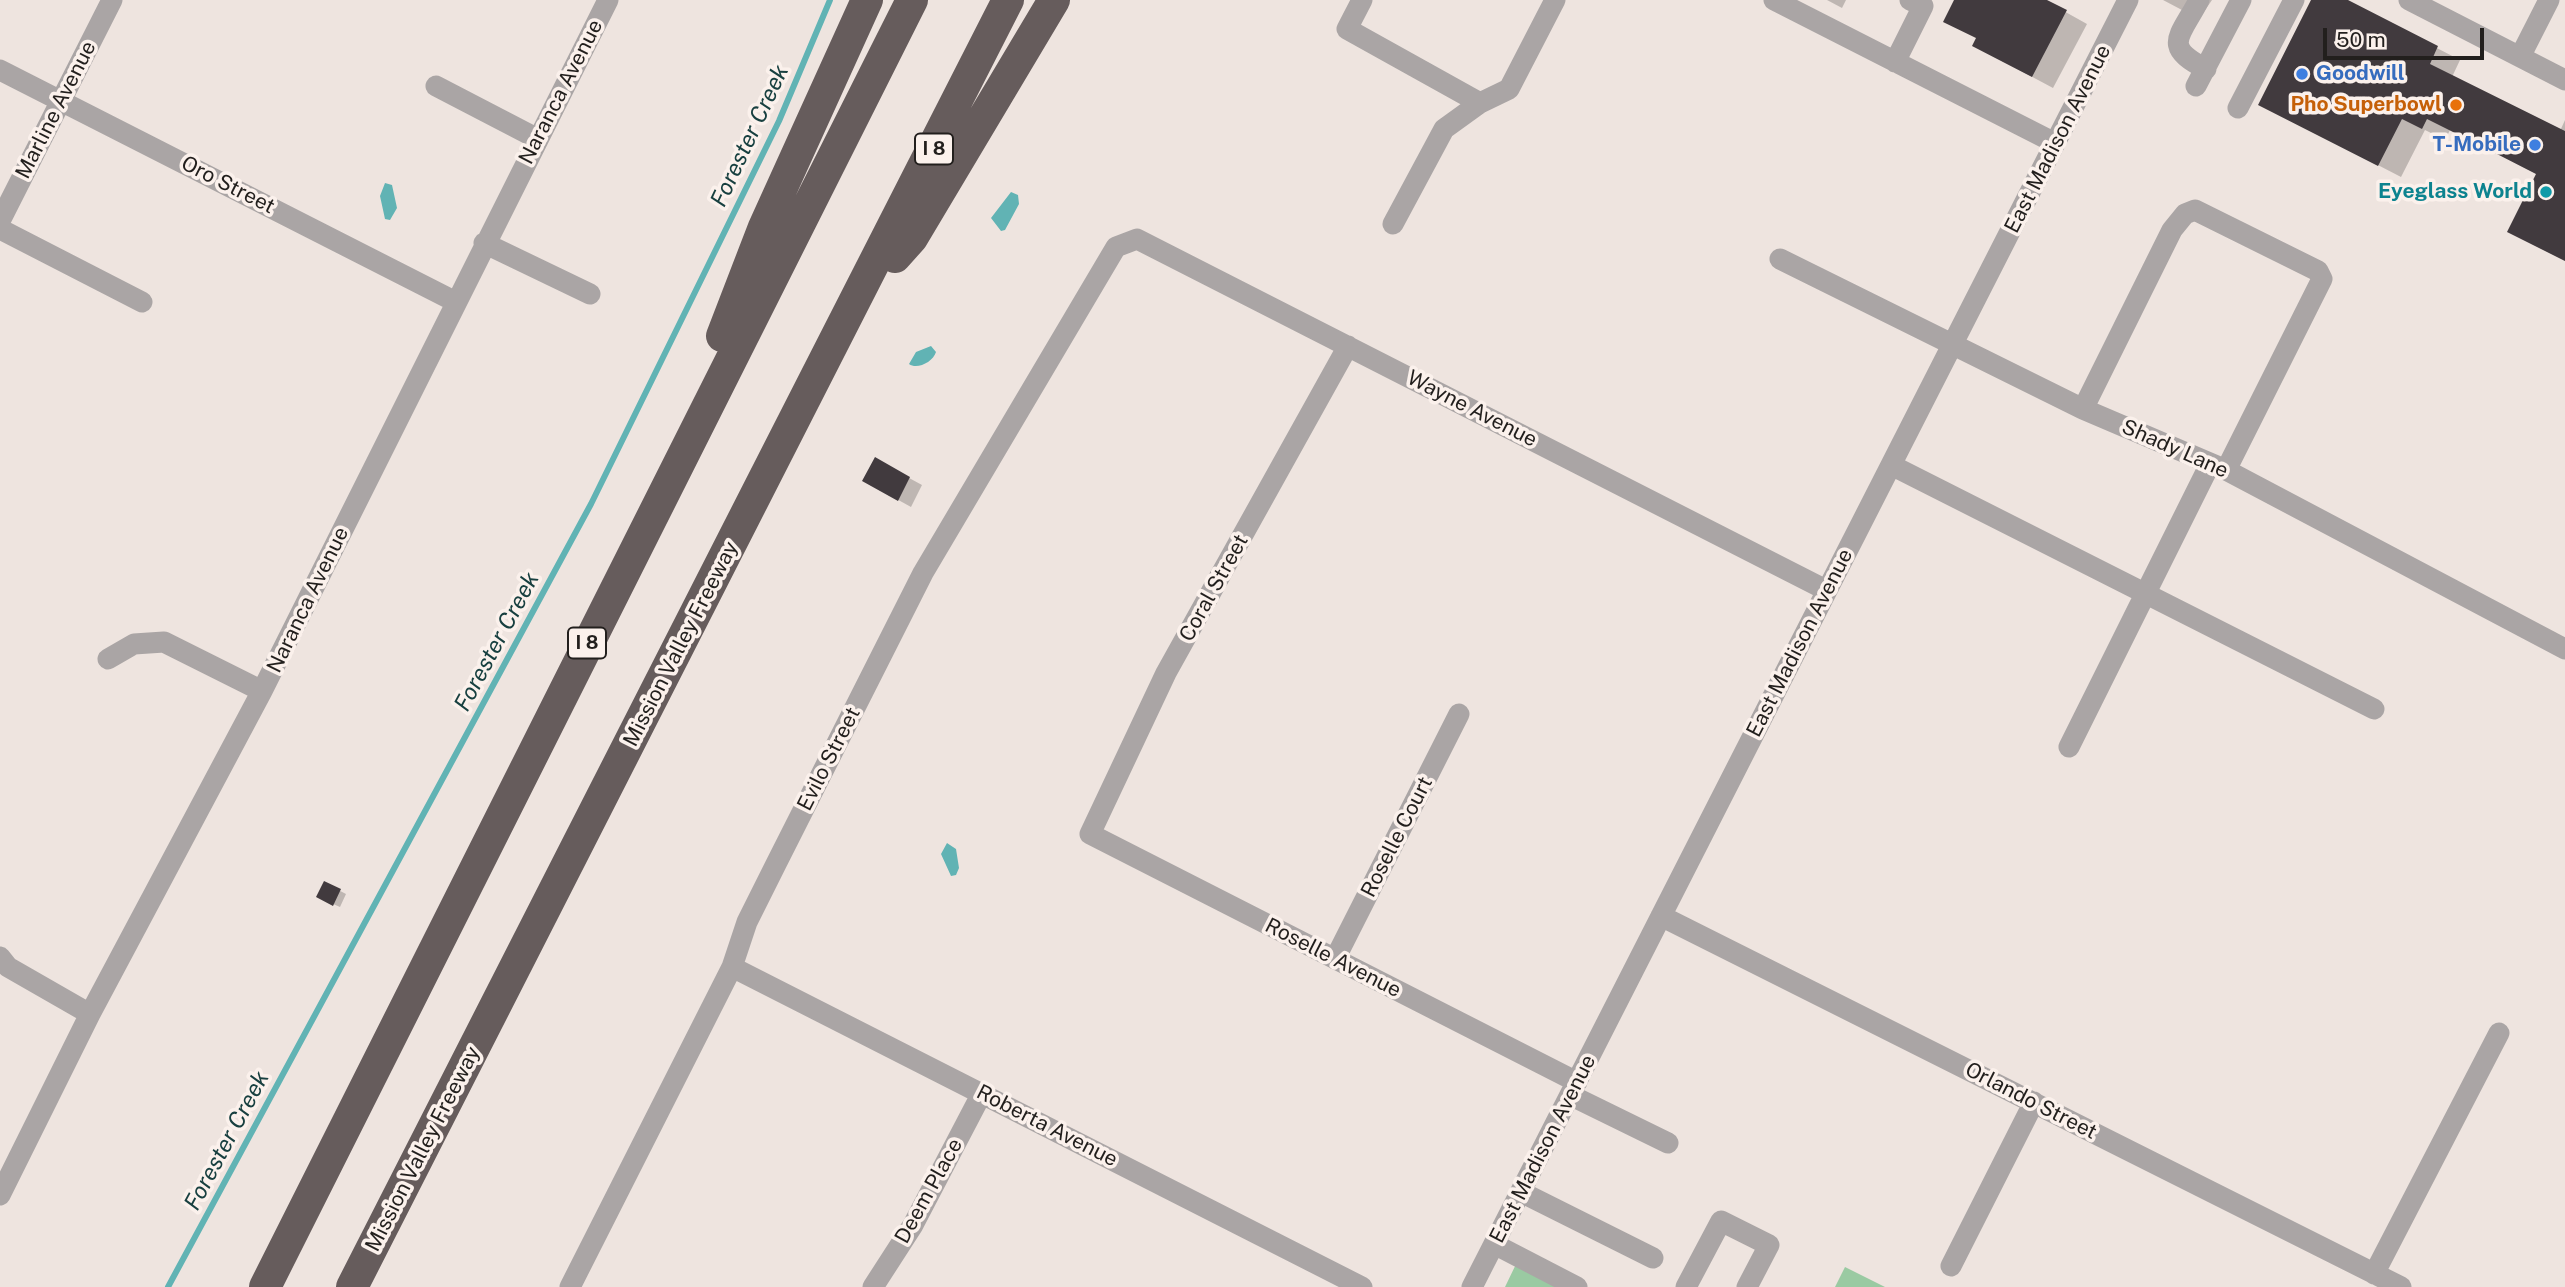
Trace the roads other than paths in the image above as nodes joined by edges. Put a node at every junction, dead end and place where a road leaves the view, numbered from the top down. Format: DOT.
graph roads {
  1 [pos="112,0"];
  2 [pos="608,0"];
  3 [pos="867,0"];
  4 [pos="912,0"];
  5 [pos="1008,0"];
  6 [pos="1054,0"];
  7 [pos="1362,0"];
  8 [pos="1555,0"];
  9 [pos="1774,0"];
  10 [pos="1910,0"];
  11 [pos="2128,0"];
  12 [pos="2199,0"];
  13 [pos="2242,0"];
  14 [pos="2294,0"];
  15 [pos="2409,0"];
  16 [pos="2549,0"];
  17 [pos="2520,57"];
  18 [pos="1895,62"];
  19 [pos="0,69"];
  20 [pos="2565,80"];
  21 [pos="436,86"];
  22 [pos="61,100"];
  23 [pos="1480,103"];
  24 [pos="2238,108"];
  25 [pos="538,139"];
  26 [pos="2055,143"];
  27 [pos="0,220"];
  28 [pos="1393,223"];
  29 [pos="0,229"];
  30 [pos="484,243"];
  31 [pos="1116,247"];
  32 [pos="1780,259"];
  33 [pos="590,294"];
  34 [pos="859,298"];
  35 [pos="142,302"];
  36 [pos="456,302"];
  37 [pos="1348,346"];
  38 [pos="1954,346"];
  39 [pos="2083,409"];
  40 [pos="1891,465"];
  41 [pos="2218,467"];
  42 [pos="652,514"];
  43 [pos="1826,590"];
  44 [pos="2145,594"];
  45 [pos="2565,649"];
  46 [pos="108,659"];
  47 [pos="262,691"];
  48 [pos="2374,709"];
  49 [pos="1459,714"];
  50 [pos="2069,747"];
  51 [pos="1090,835"];
  52 [pos="1661,916"];
  53 [pos="0,957"];
  54 [pos="1335,959"];
  55 [pos="732,967"];
  56 [pos="90,1014"];
  57 [pos="2499,1033"];
  58 [pos="1573,1089"];
  59 [pos="982,1093"];
  60 [pos="2034,1102"];
  61 [pos="1668,1143"];
  62 [pos="1,1192"];
  63 [pos="1521,1192"];
  64 [pos="1494,1244"];
  65 [pos="1653,1258"];
  66 [pos="1951,1266"];
  67 [pos="2374,1274"];
  68 [pos="265,1287"];
  69 [pos="352,1287"];
  70 [pos="570,1287"];
  71 [pos="873,1287"];
  72 [pos="1362,1287"];
  73 [pos="1472,1287"];
  74 [pos="1577,1287"];
  75 [pos="1686,1287"];
  76 [pos="1747,1287"];
  77 [pos="2401,1287"];
  1 -- 22 [label="street, Marline Avenue"];
  2 -- 25 [label="street, Naranca Avenue"];
  3 -- 42 [label="highway"];
  4 -- 42 [label="highway, I 8"];
  5 -- 34 [label="highway, Mission Valley Freeway / I 8"];
  6 -- 34 [label="highway"];
  7 -- 23 [label="street"];
  8 -- 23 [label="street"];
  9 -- 18 [label="street"];
  10 -- 18 [label="street"];
  11 -- 26 [label="street, East Madison Avenue"];
  12 -- 13 [label="street"];
  14 -- 24 [label="street"];
  15 -- 17 [label="street"];
  16 -- 17 [label="street"];
  17 -- 20 [label="street"];
  18 -- 26 [label="street"];
  19 -- 22 [label="street, Oro Street"];
  21 -- 25 [label="street"];
  22 -- 27 [label="street, Marline Avenue"];
  22 -- 36 [label="street, Oro Street"];
  23 -- 28 [label="street"];
  25 -- 30 [label="street, Naranca Avenue"];
  26 -- 38 [label="street, East Madison Avenue"];
  29 -- 35 [label="street"];
  30 -- 33 [label="street"];
  30 -- 36 [label="street, Naranca Avenue"];
  31 -- 37 [label="street, Wayne Avenue"];
  31 -- 55 [label="street, Evilo Street"];
  32 -- 38 [label="street, Shady Lane"];
  34 -- 69 [label="highway, Mission Valley Freeway / I 8"];
  36 -- 47 [label="street, Naranca Avenue"];
  37 -- 43 [label="street, Wayne Avenue"];
  37 -- 51 [label="street, Coral Street"];
  38 -- 39 [label="street, Shady Lane"];
  38 -- 40 [label="street, East Madison Avenue"];
  39 -- 41 [label="street, Shady Lane"];
  39 -- 41 [label="street"];
  40 -- 43 [label="street, East Madison Avenue"];
  40 -- 44 [label="street"];
  41 -- 44 [label="street"];
  41 -- 45 [label="street, Shady Lane"];
  42 -- 68 [label="highway, I 8"];
  43 -- 52 [label="street, East Madison Avenue"];
  44 -- 48 [label="street"];
  44 -- 50 [label="street"];
  46 -- 47 [label="street"];
  47 -- 56 [label="street, Naranca Avenue"];
  49 -- 54 [label="street, Roselle Court"];
  51 -- 54 [label="street, Roselle Avenue"];
  52 -- 58 [label="street, East Madison Avenue"];
  52 -- 60 [label="street, Orlando Street"];
  53 -- 56 [label="street"];
  54 -- 58 [label="street, Roselle Avenue"];
  55 -- 59 [label="street, Roberta Avenue"];
  55 -- 70 [label="street, Evilo Street"];
  56 -- 62 [label="street, Naranca Avenue"];
  57 -- 67 [label="street"];
  58 -- 61 [label="street, Roselle Avenue"];
  58 -- 63 [label="street, East Madison Avenue"];
  59 -- 71 [label="street, Deem Place"];
  59 -- 72 [label="street, Roberta Avenue"];
  60 -- 66 [label="street"];
  60 -- 67 [label="street, Orlando Street"];
  63 -- 64 [label="street, East Madison Avenue"];
  63 -- 65 [label="street"];
  64 -- 73 [label="street, East Madison Avenue"];
  64 -- 74 [label="street"];
  67 -- 77 [label="street, Orlando Street"];
  75 -- 76 [label="street"];
}
